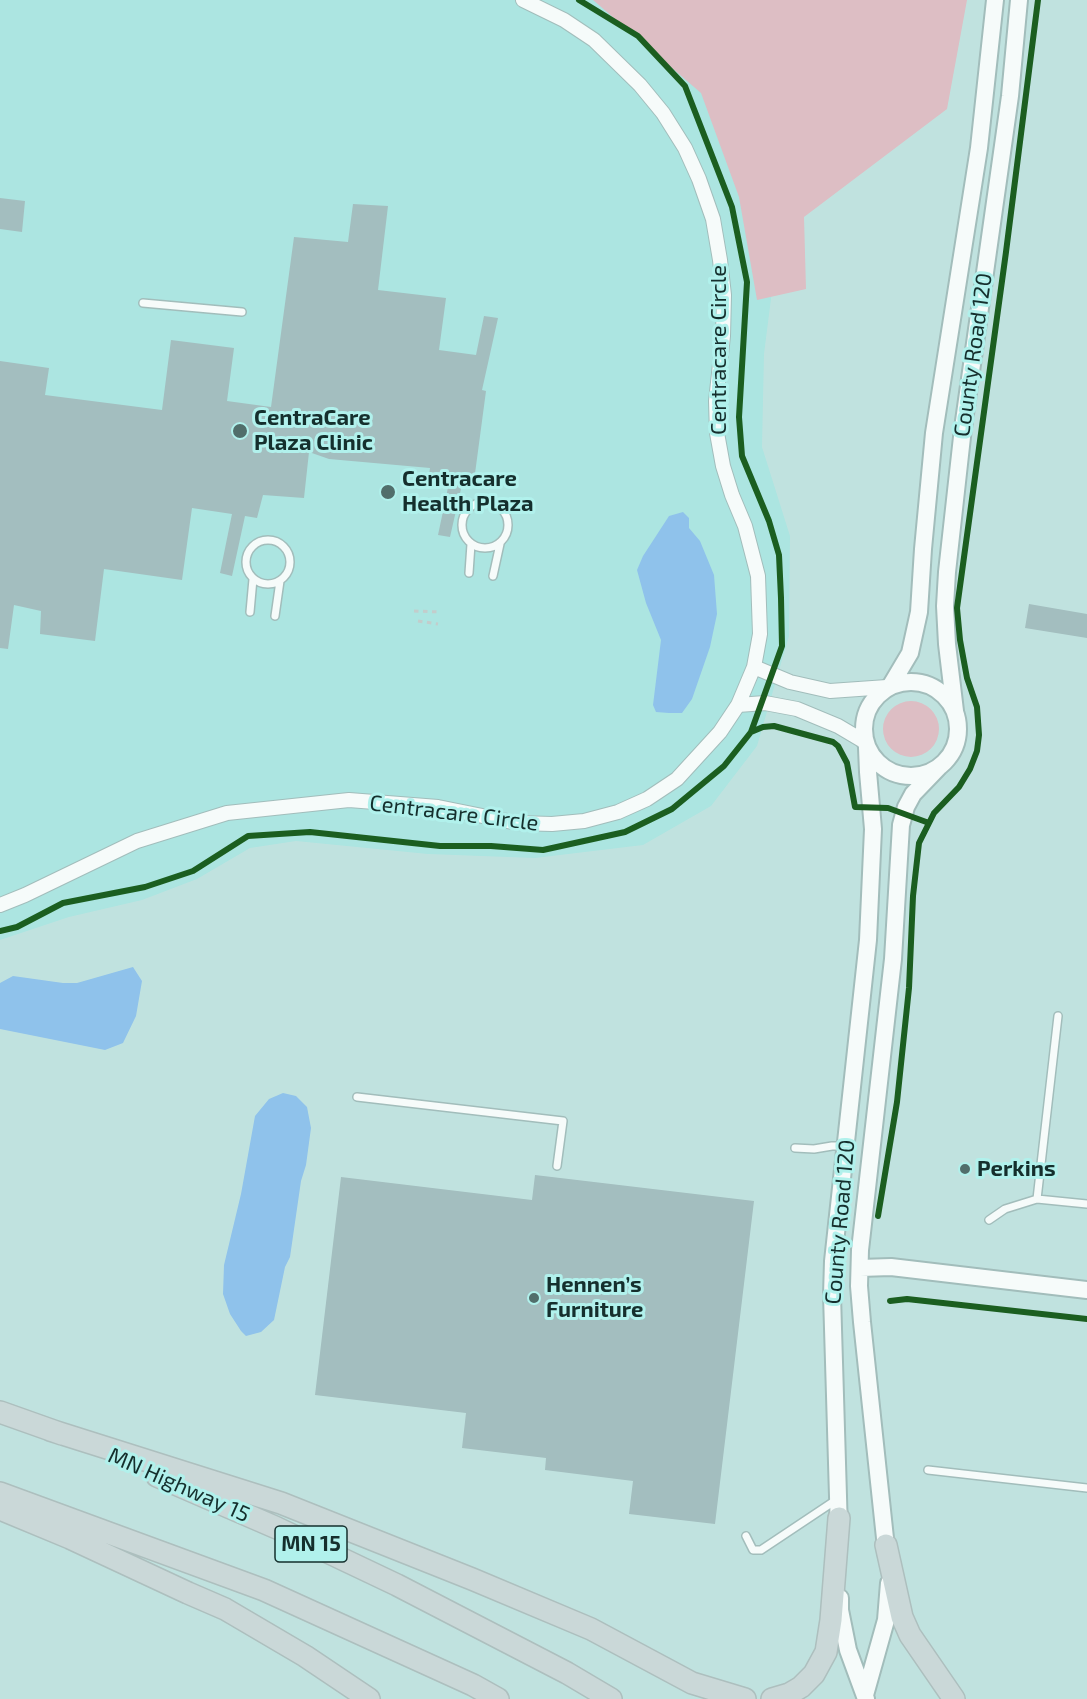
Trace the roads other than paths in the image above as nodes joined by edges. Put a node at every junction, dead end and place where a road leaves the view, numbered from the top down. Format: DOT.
graph roads {
  1 [pos="523,0"];
  2 [pos="995,0"];
  3 [pos="1019,0"];
  4 [pos="143,303"];
  5 [pos="242,312"];
  6 [pos="471,544"];
  7 [pos="500,544"];
  8 [pos="469,573"];
  9 [pos="493,576"];
  10 [pos="253,579"];
  11 [pos="280,581"];
  12 [pos="250,612"];
  13 [pos="275,616"];
  14 [pos="754,667"];
  15 [pos="889,686"];
  16 [pos="738,705"];
  17 [pos="955,711"];
  18 [pos="866,745"];
  19 [pos="939,767"];
  20 [pos="0,905"];
  21 [pos="1058,1016"];
  22 [pos="357,1096"];
  23 [pos="846,1146"];
  24 [pos="795,1148"];
  25 [pos="557,1166"];
  26 [pos="1037,1199"];
  27 [pos="1087,1204"];
  28 [pos="989,1220"];
  29 [pos="860,1268"];
  30 [pos="1087,1290"];
  31 [pos="0,1412"];
  32 [pos="50,1430"];
  33 [pos="928,1470"];
  34 [pos="1087,1488"];
  35 [pos="0,1493"];
  36 [pos="838,1508"];
  37 [pos="0,1509"];
  38 [pos="746,1536"];
  39 [pos="886,1545"];
  40 [pos="688,1680"];
  41 [pos="865,1697"];
  42 [pos="369,1699"];
  43 [pos="498,1699"];
  44 [pos="611,1699"];
  45 [pos="722,1699"];
  46 [pos="745,1699"];
  47 [pos="772,1699"];
  48 [pos="954,1699"];
  1 -- 14 [label="street, Centracare Circle"];
  2 -- 15 [label="street, County Road 120"];
  3 -- 17 [label="street, County Road 120"];
  4 -- 5 [label="lane"];
  6 -- 7 [label="lane"];
  6 -- 7 [label="lane"];
  6 -- 8 [label="lane"];
  7 -- 9 [label="lane"];
  10 -- 11 [label="lane"];
  10 -- 11 [label="lane"];
  10 -- 12 [label="lane"];
  11 -- 13 [label="lane"];
  14 -- 15 [label="street"];
  14 -- 16 [label="street, Centracare Circle"];
  15 -- 17 [label="street"];
  15 -- 18 [label="street"];
  16 -- 18 [label="street"];
  16 -- 20 [label="street, Centracare Circle"];
  17 -- 19 [label="street"];
  18 -- 19 [label="street"];
  18 -- 23 [label="street, County Road 120"];
  19 -- 29 [label="street, County Road 120"];
  21 -- 26 [label="lane"];
  22 -- 25 [label="lane"];
  23 -- 24 [label="lane"];
  23 -- 36 [label="street, County Road 120"];
  26 -- 27 [label="lane"];
  26 -- 28 [label="lane"];
  29 -- 30 [label="street"];
  29 -- 39 [label="street, County Road 120"];
  31 -- 32 [label="highway, MN Highway 15 / MN 15"];
  32 -- 40 [label="highway"];
  32 -- 44 [label="highway, MN Highway 15 / MN 15"];
  33 -- 34 [label="lane"];
  35 -- 43 [label="highway, MN 15"];
  36 -- 38 [label="lane"];
  36 -- 41 [label="street, County Road 120"];
  36 -- 47 [label="highway"];
  37 -- 42 [label="highway"];
  39 -- 41 [label="street, County Road 120"];
  39 -- 48 [label="highway"];
  40 -- 45 [label="highway"];
  40 -- 46 [label="highway"];
}
